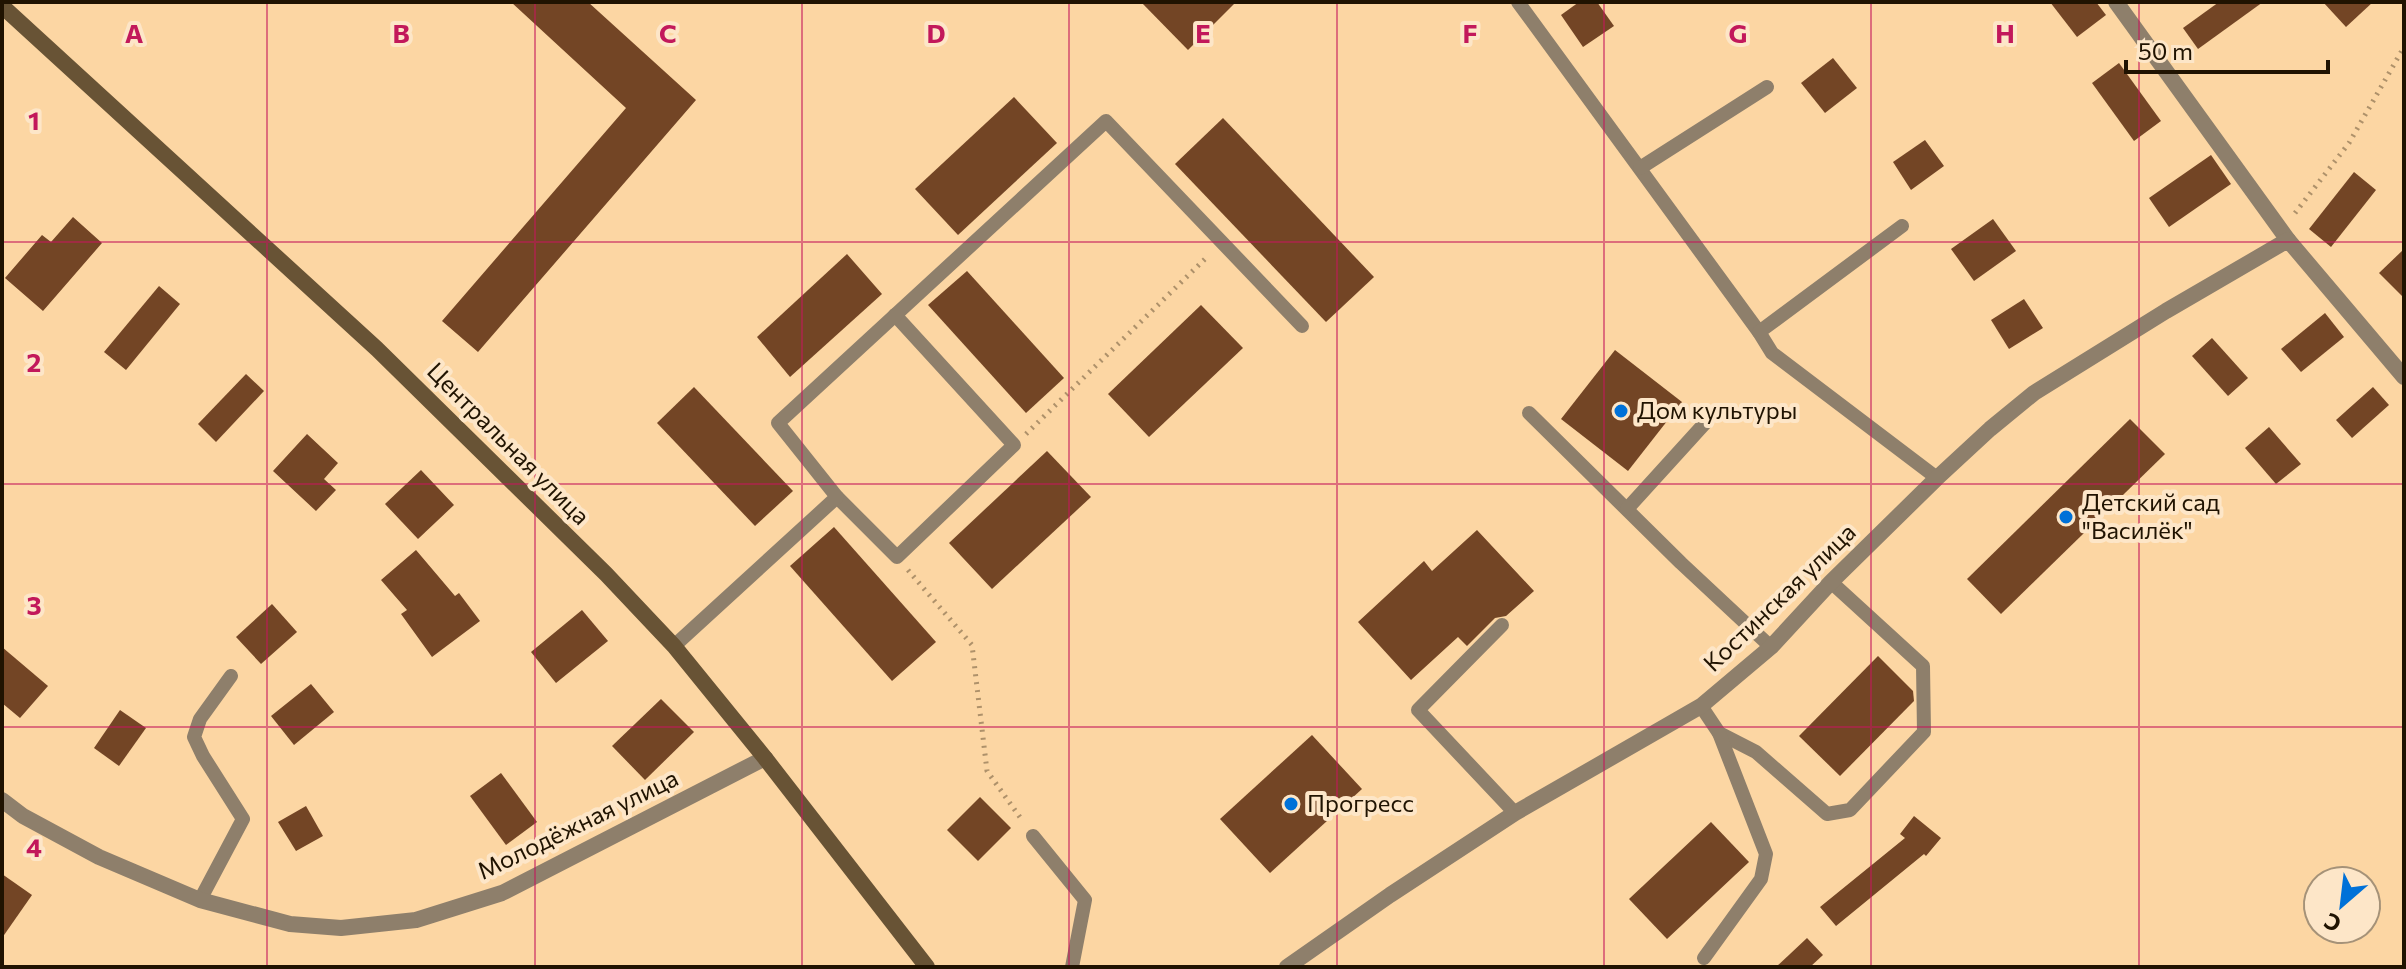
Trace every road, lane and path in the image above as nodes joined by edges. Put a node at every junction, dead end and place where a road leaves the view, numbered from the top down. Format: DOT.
graph roads {
  1 [pos="1518,2"];
  2 [pos="2116,2"];
  3 [pos="2,6"];
  4 [pos="2404,47"];
  5 [pos="1767,87"];
  6 [pos="1640,168"];
  7 [pos="1902,226"];
  8 [pos="2285,235"];
  9 [pos="1222,242"];
  10 [pos="895,315"];
  11 [pos="1302,326"];
  12 [pos="1759,332"];
  13 [pos="2402,371"];
  14 [pos="1529,413"];
  15 [pos="1706,422"];
  16 [pos="1014,445"];
  17 [pos="1937,478"];
  18 [pos="837,497"];
  19 [pos="1627,509"];
  20 [pos="897,557"];
  21 [pos="1831,582"];
  22 [pos="1502,625"];
  23 [pos="674,646"];
  24 [pos="1771,647"];
  25 [pos="231,676"];
  26 [pos="1701,706"];
  27 [pos="1719,733"];
  28 [pos="765,758"];
  29 [pos="2,800"];
  30 [pos="1515,813"];
  31 [pos="1033,836"];
  32 [pos="200,900"];
  33 [pos="1704,958"];
  34 [pos="927,967"];
  35 [pos="1072,967"];
  36 [pos="1287,967"];
  1 -- 6 [label="lane"];
  2 -- 8 [label="street"];
  3 -- 23 [label="street, Центральная улица"];
  4 -- 8 [label="path"];
  5 -- 6 [label="lane"];
  6 -- 12 [label="lane"];
  7 -- 12 [label="lane"];
  8 -- 13 [label="street"];
  8 -- 17 [label="street, Костинская улица"];
  9 -- 10 [label="lane"];
  9 -- 11 [label="lane"];
  9 -- 16 [label="path"];
  10 -- 16 [label="lane"];
  10 -- 18 [label="lane"];
  12 -- 17 [label="lane"];
  14 -- 19 [label="lane"];
  15 -- 19 [label="lane"];
  16 -- 20 [label="lane"];
  17 -- 21 [label="street, Костинская улица"];
  18 -- 20 [label="lane"];
  18 -- 23 [label="lane"];
  19 -- 24 [label="lane"];
  20 -- 31 [label="path"];
  21 -- 24 [label="street, Костинская улица"];
  21 -- 27 [label="lane"];
  22 -- 30 [label="lane"];
  23 -- 28 [label="street, Центральная улица"];
  24 -- 26 [label="street, Костинская улица"];
  25 -- 32 [label="lane"];
  26 -- 27 [label="lane"];
  26 -- 30 [label="street, Костинская улица"];
  27 -- 33 [label="lane"];
  28 -- 32 [label="street, Молодёжная улица"];
  28 -- 34 [label="street, Центральная улица"];
  29 -- 32 [label="street, Молодёжная улица"];
  30 -- 36 [label="street, Костинская улица"];
  31 -- 35 [label="lane"];
}
